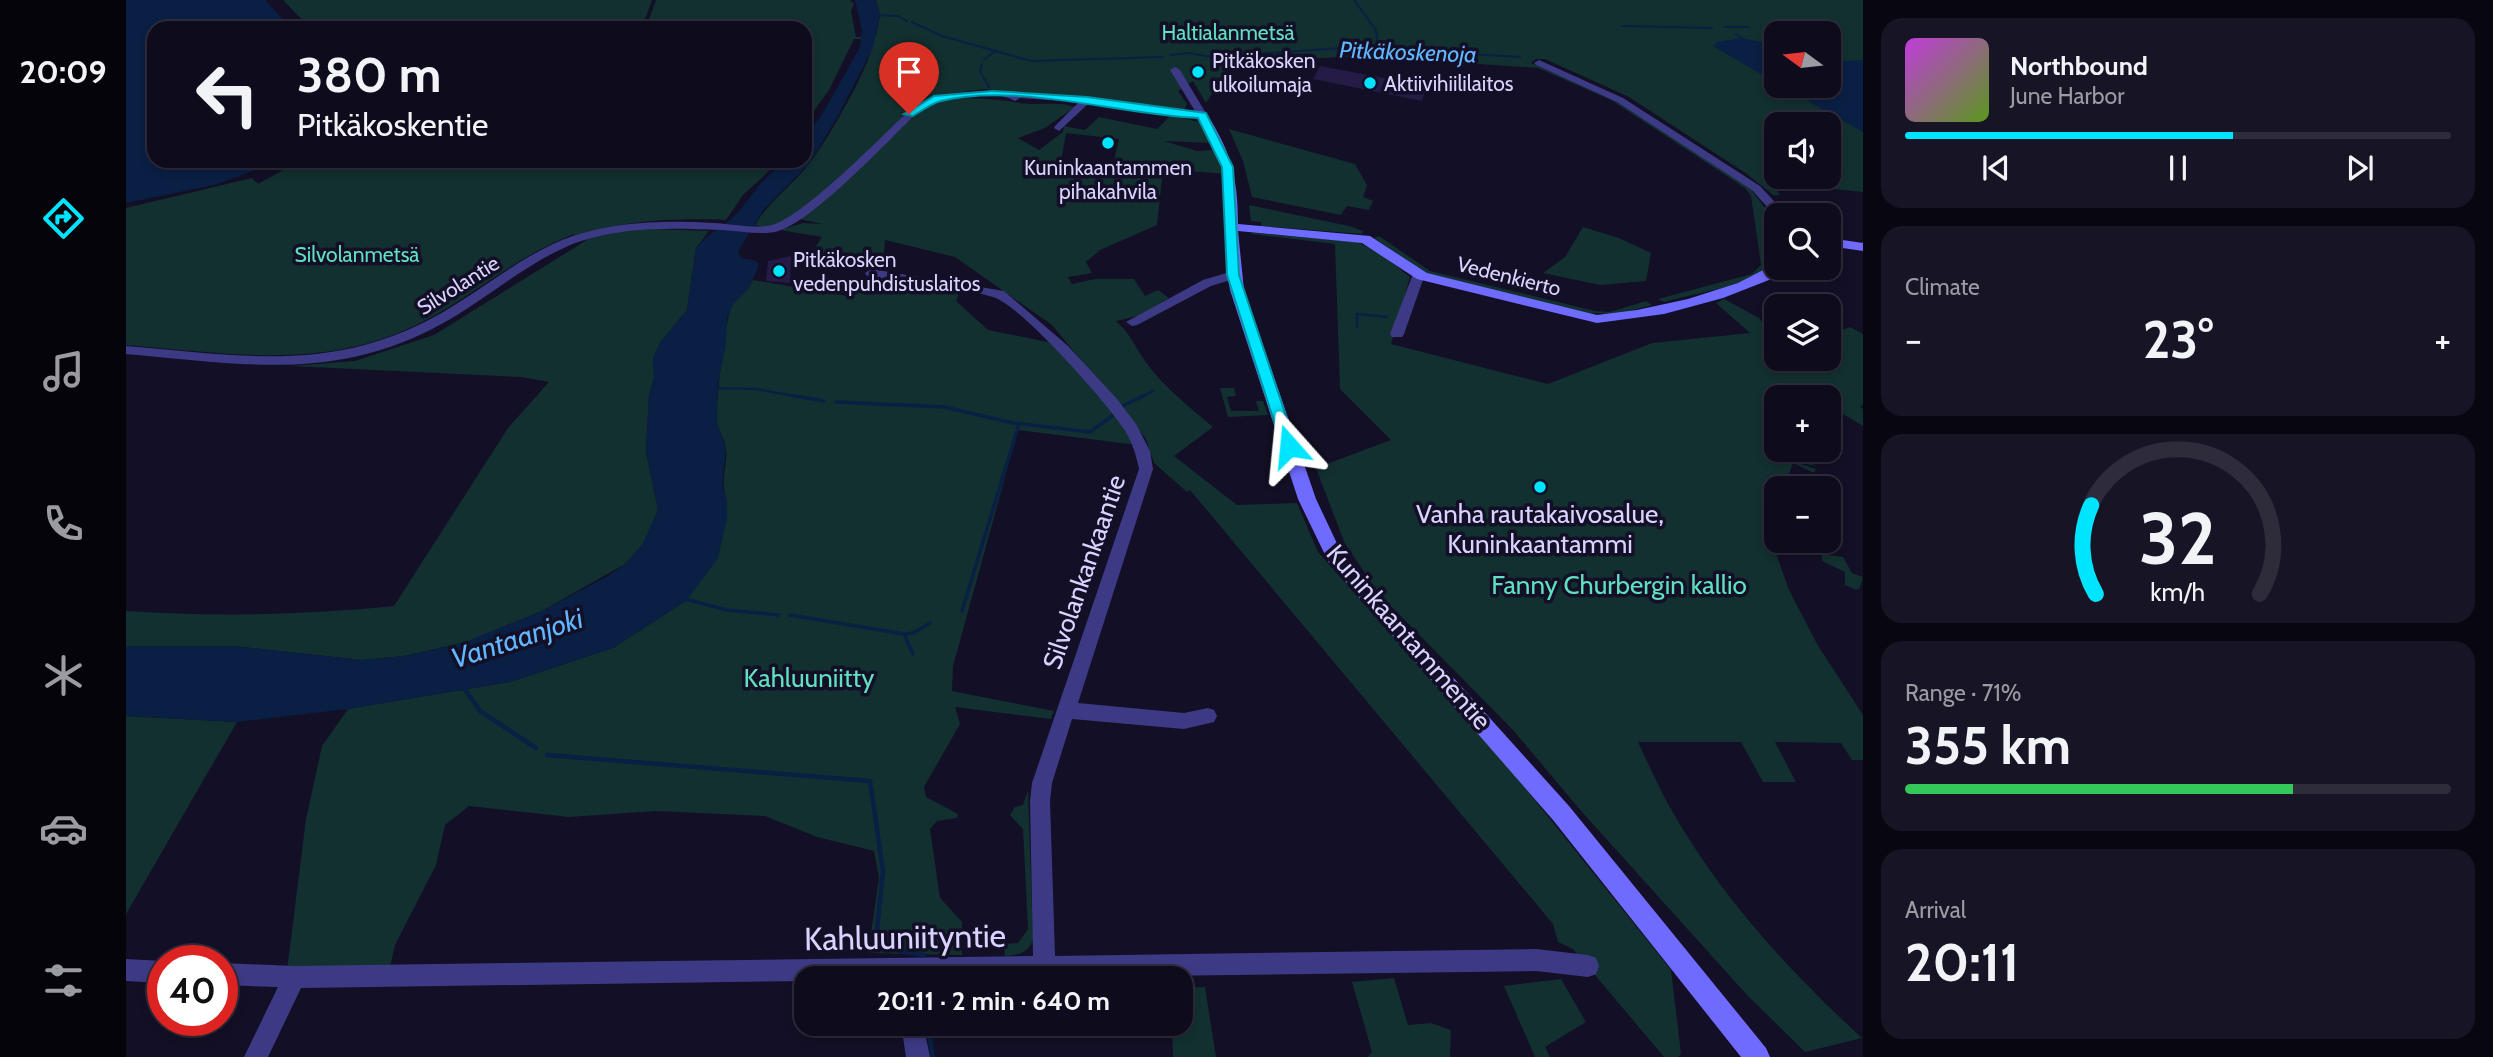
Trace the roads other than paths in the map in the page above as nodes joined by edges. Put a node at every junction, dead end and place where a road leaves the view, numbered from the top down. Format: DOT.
graph roads {
  1 [pos="1539,63"];
  2 [pos="1175,70"];
  3 [pos="1087,100"];
  4 [pos="1202,115"];
  5 [pos="1059,128"];
  6 [pos="1775,203"];
  7 [pos="1232,227"];
  8 [pos="1841,244"];
  9 [pos="1863,247"];
  10 [pos="872,273"];
  11 [pos="1419,274"];
  12 [pos="1233,275"];
  13 [pos="1764,277"];
  14 [pos="1132,324"];
  15 [pos="1396,334"];
  16 [pos="126,350"];
  17 [pos="1065,710"];
  18 [pos="1208,716"];
  19 [pos="1044,966"];
  20 [pos="1114,966"];
  21 [pos="1588,966"];
  22 [pos="126,970"];
  23 [pos="147,971"];
  24 [pos="794,972"];
  25 [pos="238,975"];
  26 [pos="295,977"];
  27 [pos="914,1036"];
  28 [pos="256,1057"];
  29 [pos="918,1057"];
  30 [pos="1756,1057"];
  1 -- 6 [label="street"];
  2 -- 4 [label="street, Kuninkaantammentie"];
  3 -- 4 [label="street"];
  3 -- 5 [label="street"];
  3 -- 16 [label="street, Silvolantie"];
  4 -- 7 [label="street, Kuninkaantammentie"];
  7 -- 11 [label="street, Vedenkierto"];
  7 -- 12 [label="street, Kuninkaantammentie"];
  8 -- 9 [label="street"];
  10 -- 17 [label="street, Silvolankankaantie"];
  11 -- 13 [label="street, Vedenkierto"];
  11 -- 15 [label="street"];
  12 -- 14 [label="street"];
  12 -- 30 [label="street, Kuninkaantammentie"];
  17 -- 18 [label="street"];
  17 -- 19 [label="street, Silvolankankaantie"];
  20 -- 21 [label="street, Kahluuniityntie"];
  22 -- 23 [label="street"];
  24 -- 26 [label="street, Kahluuniityntie"];
  25 -- 26 [label="street, Kahluuniityntie"];
  26 -- 28 [label="street"];
  27 -- 29 [label="street"];
}
